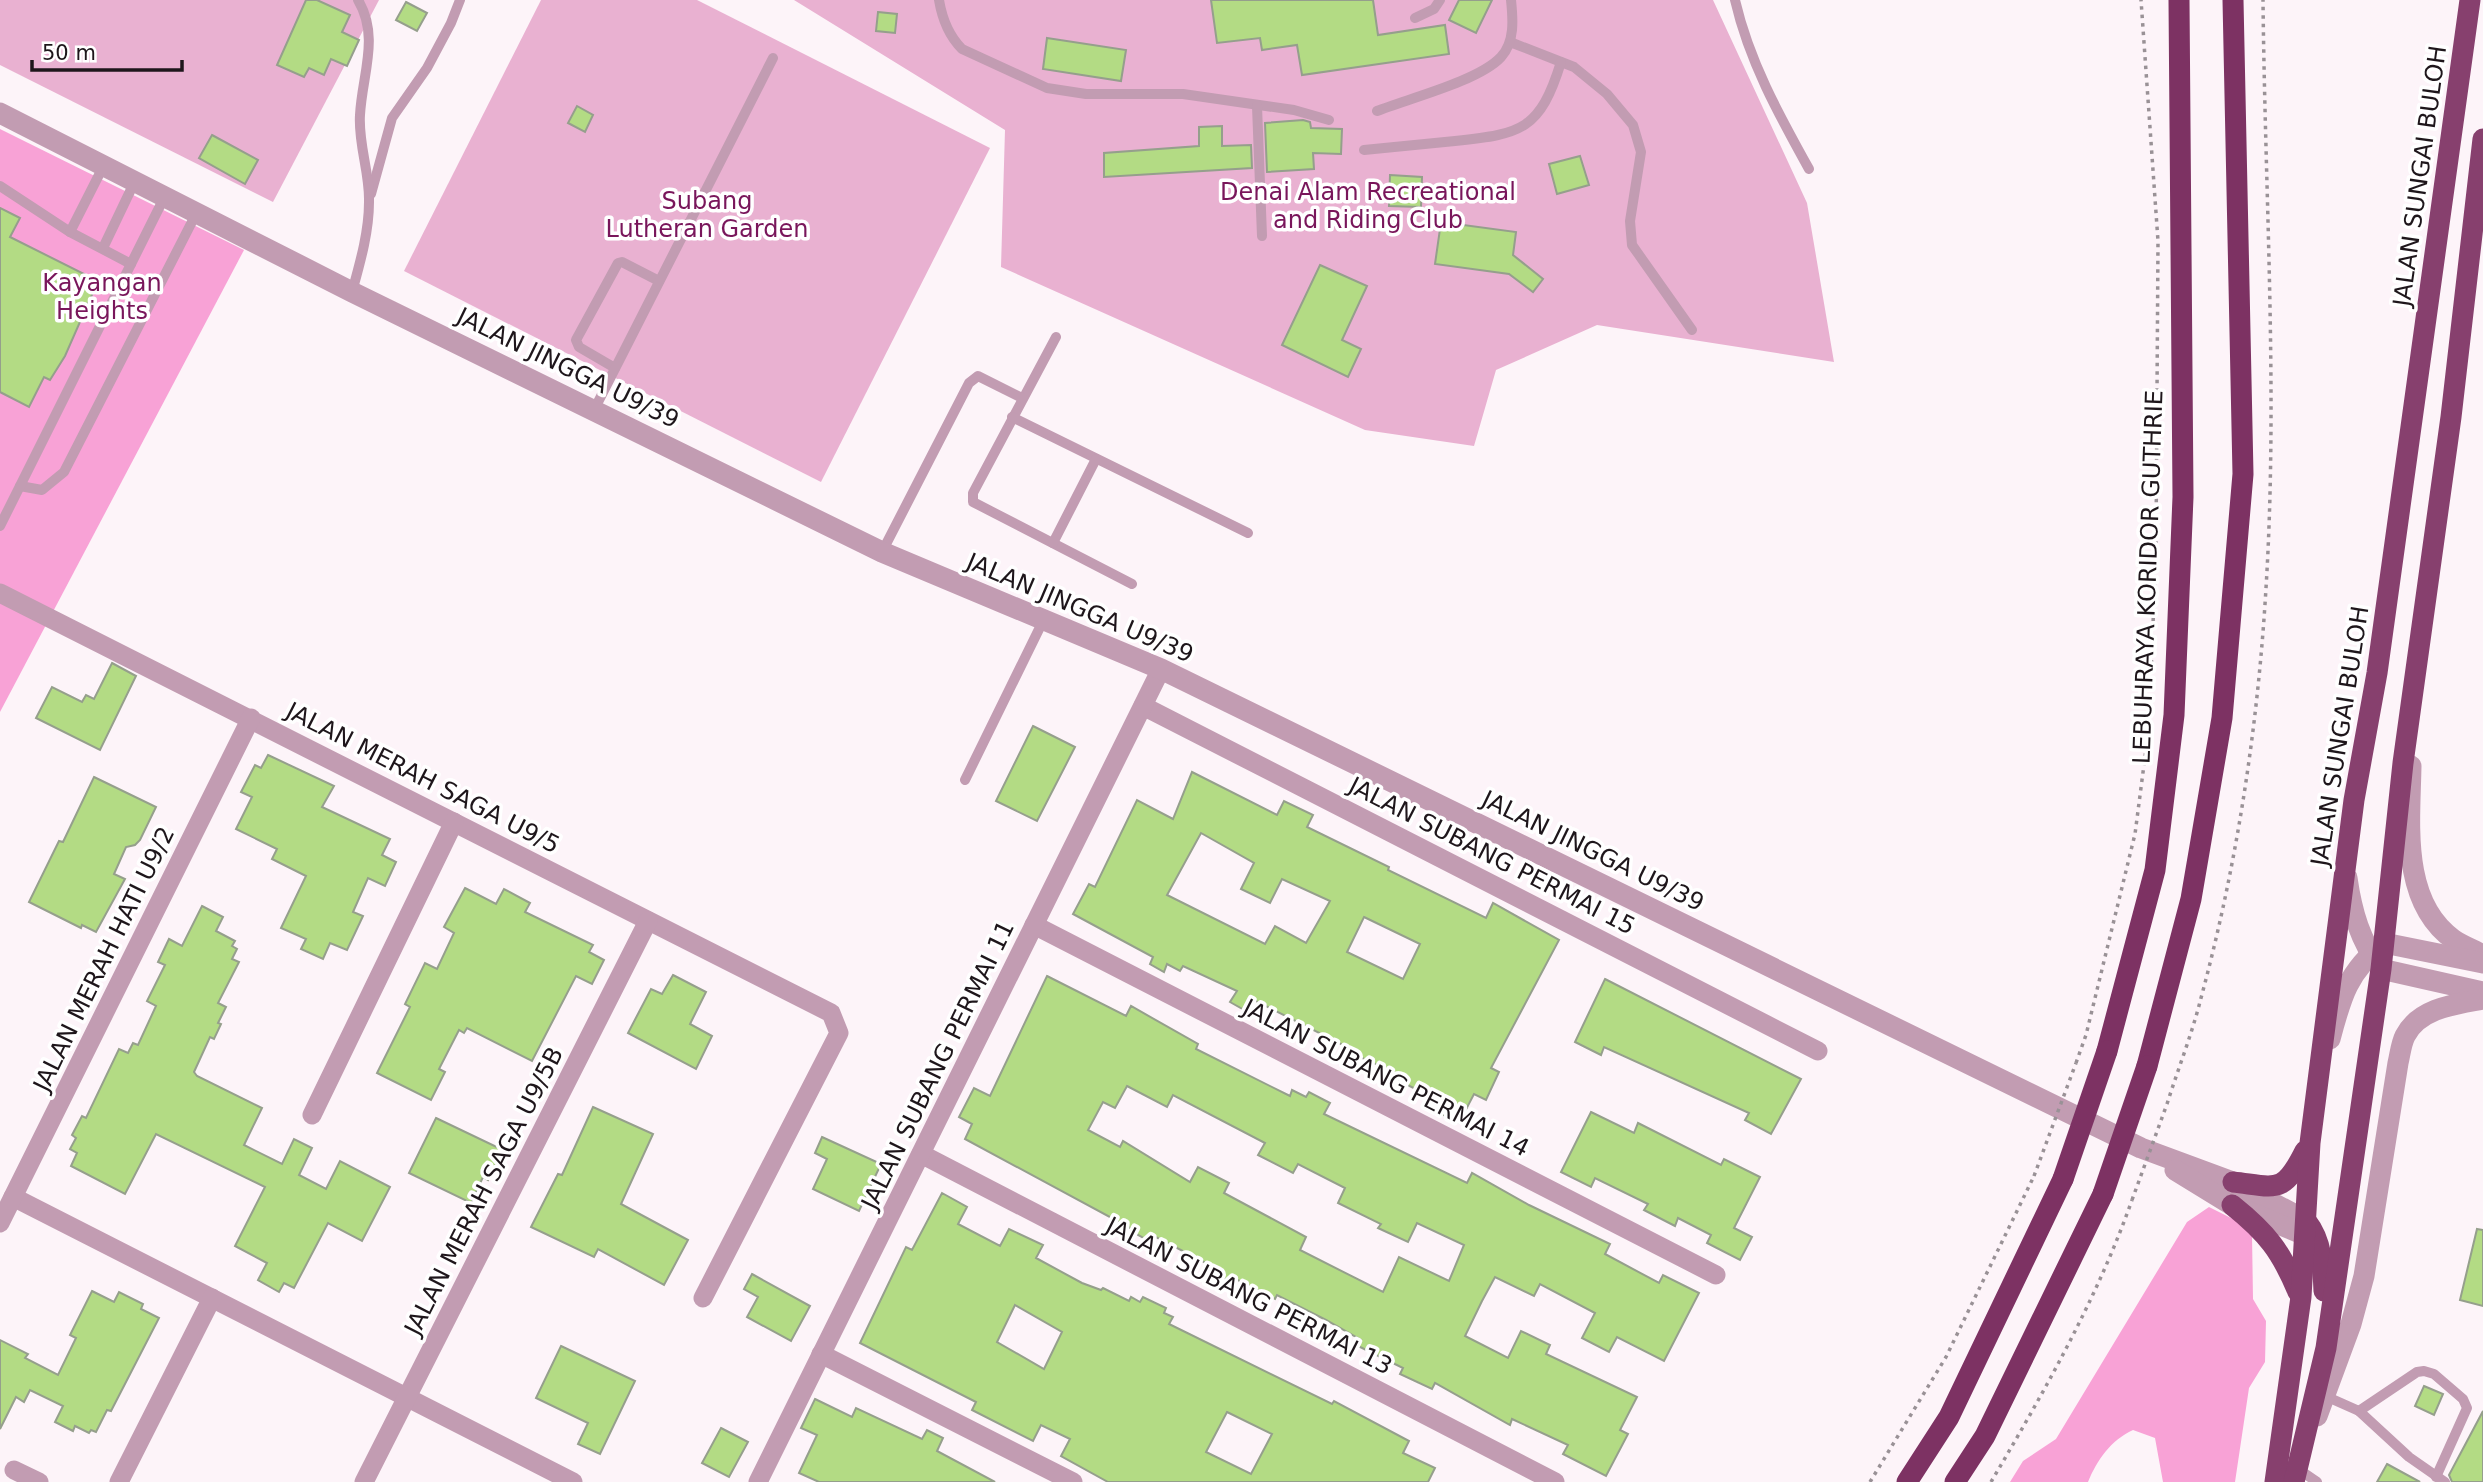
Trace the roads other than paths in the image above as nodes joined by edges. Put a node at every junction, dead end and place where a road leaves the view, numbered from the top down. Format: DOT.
graph roads {
  1 [pos="358,0"];
  2 [pos="460,0"];
  3 [pos="939,0"];
  4 [pos="1440,0"];
  5 [pos="1511,0"];
  6 [pos="1735,0"];
  7 [pos="2179,0"];
  8 [pos="2232,0"];
  9 [pos="2470,0"];
  10 [pos="1415,18"];
  11 [pos="1510,42"];
  12 [pos="773,58"];
  13 [pos="1561,62"];
  14 [pos="1256,106"];
  15 [pos="1377,111"];
  16 [pos="0,113"];
  17 [pos="1329,121"];
  18 [pos="2483,139"];
  19 [pos="1364,150"];
  20 [pos="104,165"];
  21 [pos="1809,169"];
  22 [pos="135,180"];
  23 [pos="0,186"];
  24 [pos="166,195"];
  25 [pos="369,201"];
  26 [pos="197,212"];
  27 [pos="70,232"];
  28 [pos="1262,236"];
  29 [pos="103,248"];
  30 [pos="131,264"];
  31 [pos="659,281"];
  32 [pos="352,292"];
  33 [pos="1692,330"];
  34 [pos="1056,337"];
  35 [pos="615,368"];
  36 [pos="1021,398"];
  37 [pos="594,410"];
  38 [pos="1012,417"];
  39 [pos="1097,459"];
  40 [pos="20,486"];
  41 [pos="0,526"];
  42 [pos="1248,533"];
  43 [pos="1053,543"];
  44 [pos="882,552"];
  45 [pos="1132,584"];
  46 [pos="0,593"];
  47 [pos="1043,621"];
  48 [pos="1161,669"];
  49 [pos="2411,704"];
  50 [pos="1143,706"];
  51 [pos="251,718"];
  52 [pos="965,780"];
  53 [pos="454,822"];
  54 [pos="2346,869"];
  55 [pos="648,921"];
  56 [pos="1034,925"];
  57 [pos="2483,955"];
  58 [pos="2378,956"];
  59 [pos="2483,963"];
  60 [pos="2483,992"];
  61 [pos="2483,999"];
  62 [pos="1818,1051"];
  63 [pos="2321,1071"];
  64 [pos="312,1115"];
  65 [pos="2309,1143"];
  66 [pos="2141,1148"];
  67 [pos="920,1154"];
  68 [pos="2233,1181"];
  69 [pos="13,1197"];
  70 [pos="2348,1197"];
  71 [pos="2232,1205"];
  72 [pos="0,1223"];
  73 [pos="2308,1228"];
  74 [pos="1716,1275"];
  75 [pos="2301,1297"];
  76 [pos="212,1298"];
  77 [pos="703,1298"];
  78 [pos="2326,1348"];
  79 [pos="821,1354"];
  80 [pos="2321,1393"];
  81 [pos="407,1398"];
  82 [pos="2359,1411"];
  83 [pos="14,1470"];
  84 [pos="2296,1475"];
  85 [pos="2441,1480"];
  86 [pos="40,1482"];
  87 [pos="119,1482"];
  88 [pos="364,1482"];
  89 [pos="573,1482"];
  90 [pos="758,1482"];
  91 [pos="1073,1482"];
  92 [pos="1555,1482"];
  93 [pos="1907,1482"];
  94 [pos="1955,1482"];
  95 [pos="2275,1482"];
  96 [pos="2317,1482"];
  1 -- 25 [label="lane"];
  2 -- 25 [label="lane"];
  3 -- 14 [label="lane"];
  4 -- 10 [label="lane"];
  5 -- 11 [label="lane"];
  6 -- 21 [label="lane"];
  7 -- 93 [label="highway, LEBUHRAYA KORIDOR GUTHRIE, bridge"];
  8 -- 94 [label="highway, bridge"];
  9 -- 54 [label="highway, JALAN SUNGAI BULOH"];
  11 -- 13 [label="lane"];
  11 -- 15 [label="lane"];
  12 -- 31 [label="lane"];
  13 -- 19 [label="lane"];
  13 -- 33 [label="lane"];
  14 -- 17 [label="lane"];
  14 -- 28 [label="lane"];
  16 -- 20 [label="street, JALAN JINGGA U9/39"];
  18 -- 49 [label="highway"];
  20 -- 22 [label="street, JALAN JINGGA U9/39"];
  20 -- 27 [label="lane"];
  22 -- 24 [label="street, JALAN JINGGA U9/39"];
  22 -- 29 [label="lane"];
  23 -- 27 [label="lane"];
  24 -- 26 [label="street, JALAN JINGGA U9/39"];
  24 -- 30 [label="lane"];
  25 -- 32 [label="lane"];
  26 -- 32 [label="street, JALAN JINGGA U9/39"];
  26 -- 40 [label="lane"];
  27 -- 29 [label="lane"];
  29 -- 30 [label="lane"];
  30 -- 40 [label="lane"];
  31 -- 35 [label="lane"];
  31 -- 35 [label="lane"];
  32 -- 37 [label="street, JALAN JINGGA U9/39"];
  34 -- 36 [label="lane"];
  35 -- 37 [label="lane"];
  36 -- 38 [label="lane"];
  36 -- 44 [label="lane"];
  37 -- 44 [label="street, JALAN JINGGA U9/39"];
  38 -- 39 [label="lane"];
  38 -- 43 [label="lane"];
  39 -- 42 [label="lane"];
  39 -- 43 [label="lane"];
  40 -- 41 [label="lane"];
  43 -- 45 [label="lane"];
  44 -- 47 [label="street, JALAN JINGGA U9/39"];
  46 -- 51 [label="street, JALAN MERAH SAGA U9/5"];
  47 -- 48 [label="street, JALAN JINGGA U9/39"];
  47 -- 52 [label="lane"];
  48 -- 50 [label="street, JALAN SUBANG PERMAI 11"];
  48 -- 66 [label="street, JALAN JINGGA U9/39"];
  49 -- 57 [label="street"];
  49 -- 58 [label="highway"];
  50 -- 56 [label="street, JALAN SUBANG PERMAI 11"];
  50 -- 62 [label="street, JALAN SUBANG PERMAI 15"];
  51 -- 53 [label="street, JALAN MERAH SAGA U9/5"];
  51 -- 69 [label="street, JALAN MERAH HATI U9/2"];
  53 -- 55 [label="street, JALAN MERAH SAGA U9/5"];
  53 -- 64 [label="street"];
  54 -- 58 [label="street"];
  54 -- 63 [label="highway, JALAN SUNGAI BULOH"];
  55 -- 77 [label="street, JALAN MERAH SAGA U9/5"];
  55 -- 81 [label="street, JALAN MERAH SAGA U9/5B"];
  56 -- 67 [label="street, JALAN SUBANG PERMAI 11"];
  56 -- 74 [label="street, JALAN SUBANG PERMAI 14"];
  58 -- 59 [label="street"];
  58 -- 60 [label="street"];
  58 -- 63 [label="street"];
  58 -- 70 [label="highway"];
  61 -- 80 [label="street"];
  63 -- 65 [label="highway, JALAN SUNGAI BULOH"];
  65 -- 68 [label="highway"];
  65 -- 73 [label="highway, JALAN SUNGAI BULOH"];
  66 -- 68 [label="street, JALAN JINGGA U9/39"];
  66 -- 71 [label="street, JALAN JINGGA U9/39"];
  67 -- 79 [label="street, JALAN SUBANG PERMAI 11"];
  67 -- 92 [label="street, JALAN SUBANG PERMAI 13"];
  68 -- 73 [label="street, JALAN JINGGA U9/39"];
  69 -- 72 [label="street, JALAN MERAH HATI U9/2"];
  69 -- 76 [label="street"];
  70 -- 73 [label="highway"];
  70 -- 78 [label="highway"];
  71 -- 73 [label="street, JALAN JINGGA U9/39"];
  71 -- 75 [label="highway"];
  73 -- 75 [label="highway, JALAN SUNGAI BULOH"];
  73 -- 78 [label="highway"];
  75 -- 95 [label="highway, JALAN SUNGAI BULOH"];
  76 -- 81 [label="street"];
  76 -- 87 [label="street"];
  78 -- 80 [label="highway"];
  79 -- 90 [label="street, JALAN SUBANG PERMAI 11"];
  79 -- 91 [label="street"];
  80 -- 82 [label="lane"];
  80 -- 84 [label="highway"];
  81 -- 88 [label="street, JALAN MERAH SAGA U9/5B"];
  81 -- 89 [label="street"];
  82 -- 85 [label="lane"];
  82 -- 85 [label="lane"];
  83 -- 86 [label="street"];
  84 -- 96 [label="lane"];
}
